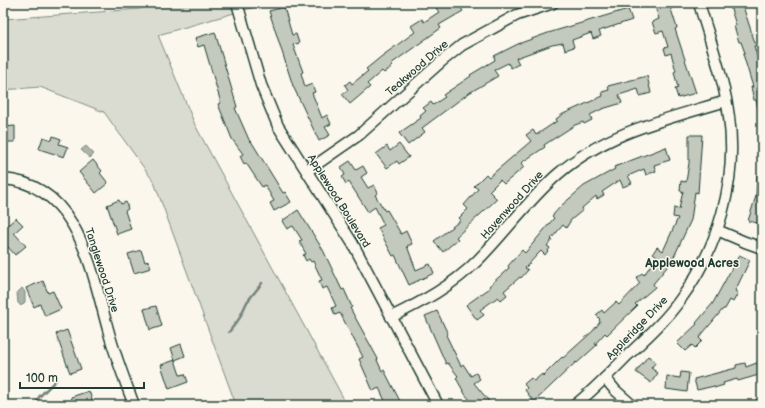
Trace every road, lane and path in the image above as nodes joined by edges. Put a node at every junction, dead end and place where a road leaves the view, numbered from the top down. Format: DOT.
graph roads {
  1 [pos="237,3"];
  2 [pos="553,3"];
  3 [pos="699,3"];
  4 [pos="726,100"];
  5 [pos="307,171"];
  6 [pos="3,179"];
  7 [pos="717,230"];
  8 [pos="762,248"];
  9 [pos="391,317"];
  10 [pos="605,378"];
  11 [pos="134,405"];
  12 [pos="438,405"];
  13 [pos="575,405"];
  14 [pos="632,405"];
  1 -- 5 [label="street, Applewood Boulevard"];
  2 -- 5 [label="street, Teakwood Drive"];
  3 -- 4 [label="street, Appleridge Drive"];
  4 -- 7 [label="street, Appleridge Drive"];
  4 -- 9 [label="street, Havenwood Drive"];
  5 -- 9 [label="street, Applewood Boulevard"];
  6 -- 11 [label="street, Tanglewood Drive"];
  7 -- 8 [label="street"];
  7 -- 10 [label="street, Appleridge Drive"];
  9 -- 12 [label="street, Applewood Boulevard"];
  10 -- 13 [label="street, Appleridge Drive"];
  10 -- 14 [label="street"];
}
